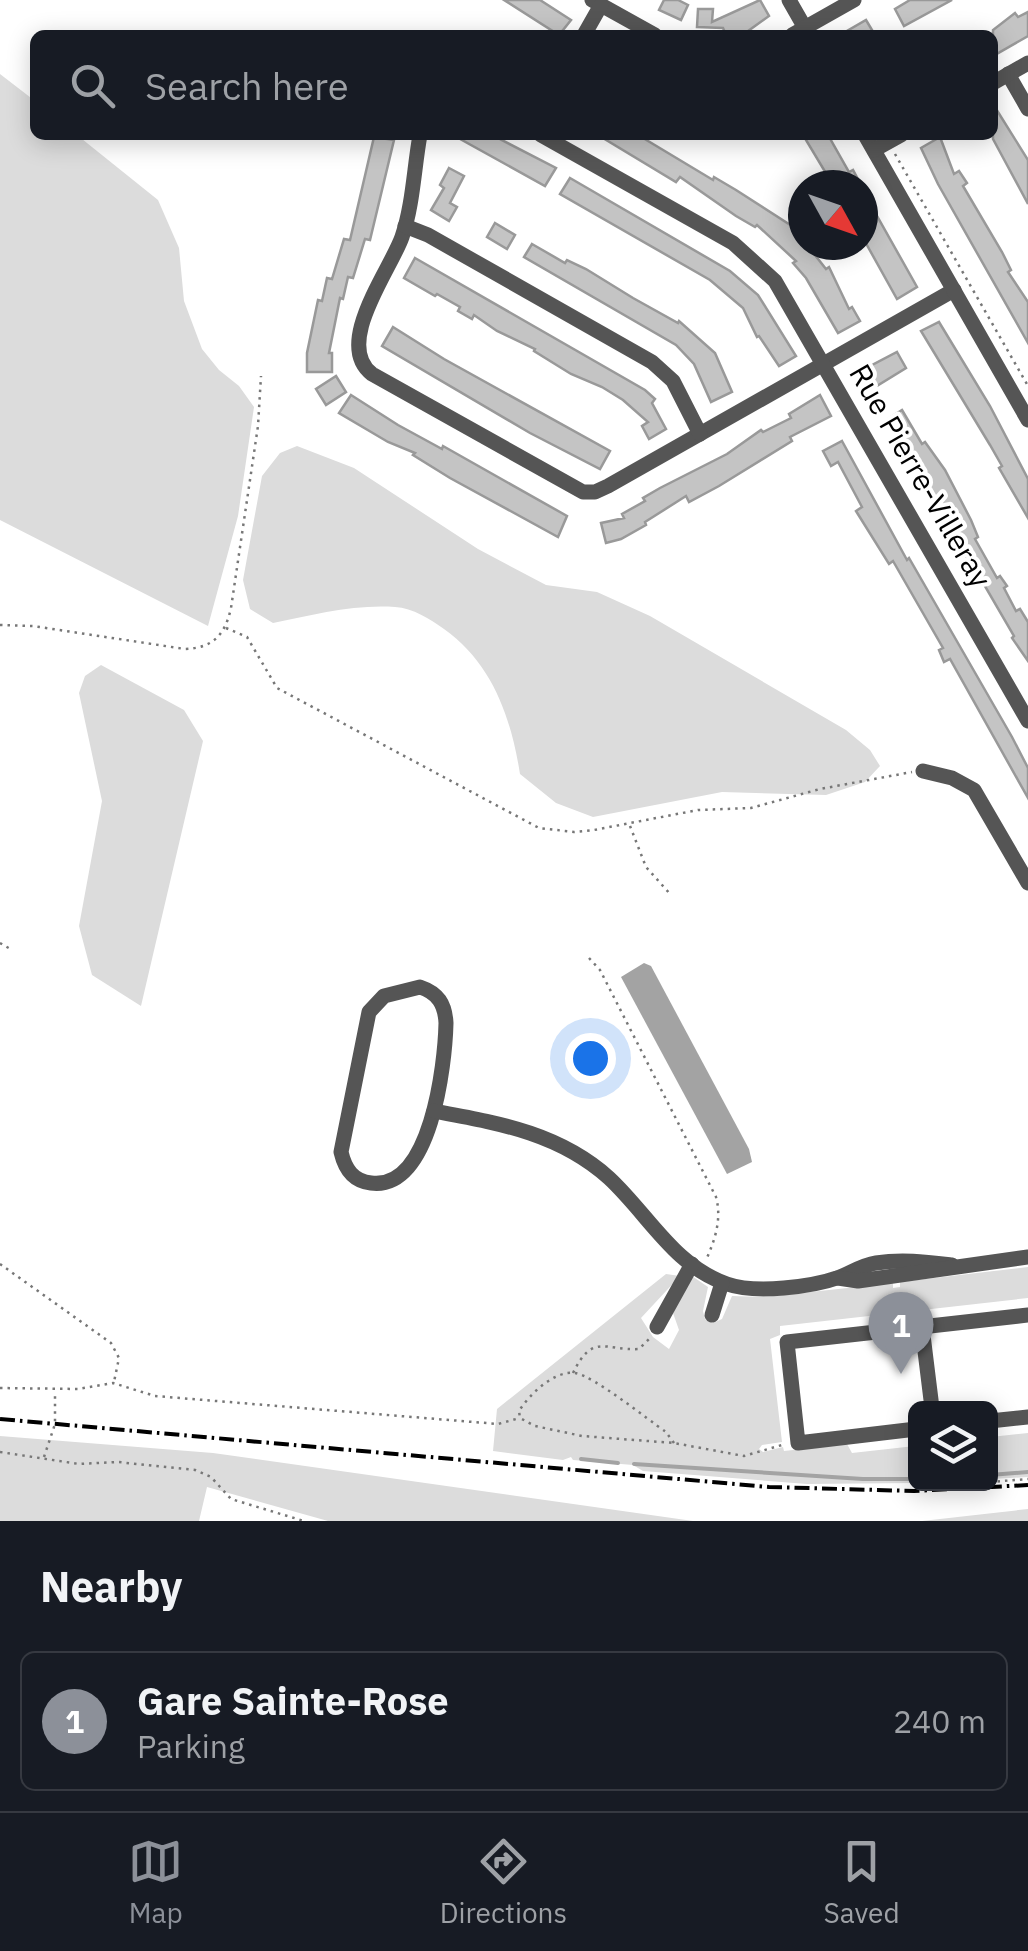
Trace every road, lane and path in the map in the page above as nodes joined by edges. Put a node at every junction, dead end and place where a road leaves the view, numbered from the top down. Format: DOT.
graph roads {
  1 [pos="789,0"];
  2 [pos="854,0"];
  3 [pos="597,2"];
  4 [pos="586,30"];
  5 [pos="646,30"];
  6 [pos="801,30"];
  7 [pos="807,30"];
  8 [pos="1028,63"];
  9 [pos="1000,78"];
  10 [pos="1028,109"];
  11 [pos="419,140"];
  12 [pos="550,140"];
  13 [pos="869,140"];
  14 [pos="892,140"];
  15 [pos="874,150"];
  16 [pos="897,156"];
  17 [pos="405,226"];
  18 [pos="954,290"];
  19 [pos="824,363"];
  20 [pos="261,376"];
  21 [pos="1028,386"];
  22 [pos="1028,420"];
  23 [pos="700,434"];
  24 [pos="0,626"];
  25 [pos="226,628"];
  26 [pos="1028,720"];
  27 [pos="923,771"];
  28 [pos="629,825"];
  29 [pos="1028,884"];
  30 [pos="671,895"];
  31 [pos="0,942"];
  32 [pos="12,950"];
  33 [pos="589,958"];
  34 [pos="434,1111"];
  35 [pos="1028,1257"];
  36 [pos="0,1264"];
  37 [pos="696,1267"];
  38 [pos="722,1283"];
  39 [pos="712,1314"];
  40 [pos="1028,1315"];
  41 [pos="922,1327"];
  42 [pos="656,1328"];
  43 [pos="573,1373"];
  44 [pos="113,1384"];
  45 [pos="0,1388"];
  46 [pos="54,1390"];
  47 [pos="931,1401"];
  48 [pos="1028,1416"];
  49 [pos="520,1418"];
  50 [pos="998,1420"];
  51 [pos="908,1430"];
  52 [pos="674,1443"];
  53 [pos="798,1443"];
  54 [pos="0,1452"];
  55 [pos="44,1458"];
  56 [pos="1028,1479"];
  57 [pos="998,1481"];
  58 [pos="304,1521"];
  1 -- 6 [label="street"];
  2 -- 7 [label="street"];
  3 -- 4 [label="street"];
  3 -- 5 [label="street"];
  8 -- 9 [label="street"];
  9 -- 10 [label="street"];
  11 -- 17 [label="street"];
  12 -- 19 [label="street, Rue Pierre-Villeray"];
  13 -- 15 [label="street"];
  14 -- 15 [label="street"];
  15 -- 18 [label="street"];
  16 -- 21 [label="path"];
  17 -- 23 [label="street"];
  17 -- 23 [label="street"];
  18 -- 19 [label="street"];
  18 -- 22 [label="street"];
  19 -- 23 [label="street"];
  19 -- 26 [label="street, Rue Pierre-Villeray"];
  20 -- 25 [label="path"];
  24 -- 25 [label="path"];
  25 -- 28 [label="path"];
  27 -- 28 [label="path"];
  27 -- 29 [label="street"];
  28 -- 30 [label="path"];
  31 -- 32 [label="path"];
  33 -- 37 [label="path"];
  34 -- 34 [label="street"];
  34 -- 37 [label="street"];
  35 -- 38 [label="street"];
  36 -- 44 [label="path"];
  37 -- 38 [label="street"];
  37 -- 42 [label="street"];
  38 -- 39 [label="street"];
  40 -- 41 [label="street"];
  41 -- 47 [label="street"];
  41 -- 53 [label="street"];
  42 -- 43 [label="path"];
  43 -- 49 [label="path"];
  43 -- 52 [label="path"];
  44 -- 46 [label="path"];
  44 -- 49 [label="path"];
  45 -- 46 [label="path"];
  46 -- 55 [label="path"];
  48 -- 50 [label="street"];
  49 -- 52 [label="path"];
  51 -- 53 [label="street"];
  52 -- 53 [label="path"];
  54 -- 55 [label="path"];
  55 -- 58 [label="path"];
  56 -- 57 [label="path"];
}
